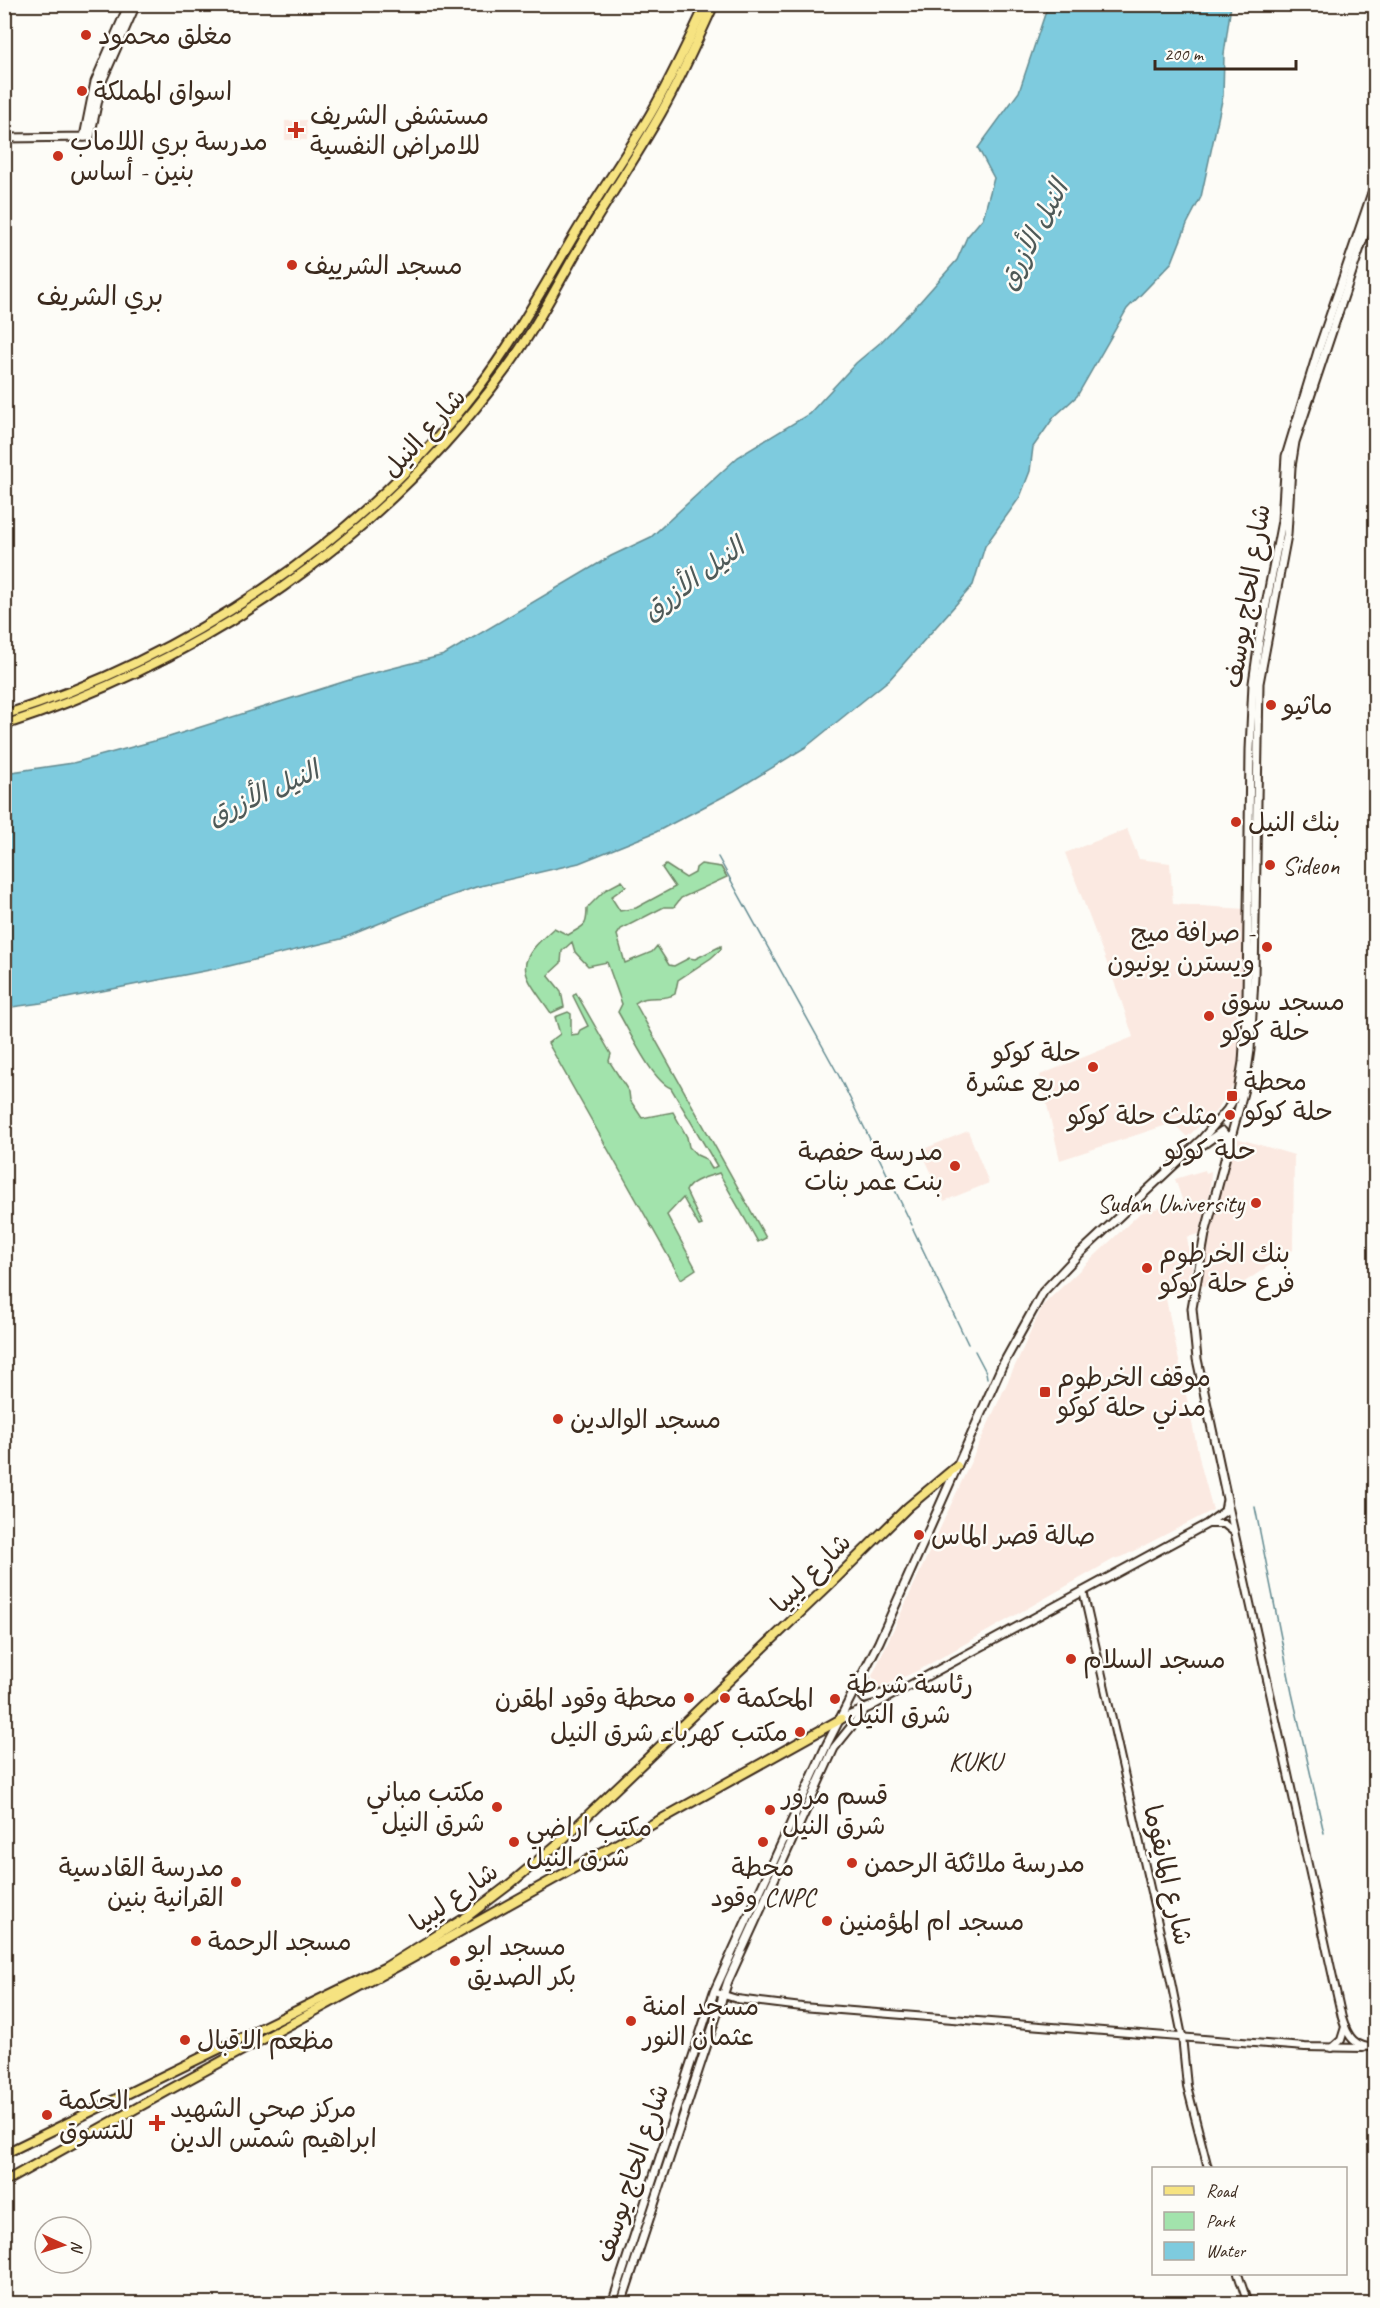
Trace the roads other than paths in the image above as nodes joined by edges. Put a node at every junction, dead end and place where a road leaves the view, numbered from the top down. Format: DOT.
graph roads {
  1 [pos="129,4"];
  2 [pos="136,4"];
  3 [pos="706,4"];
  4 [pos="714,4"];
  5 [pos="704,17"];
  6 [pos="680,69"];
  7 [pos="87,137"];
  8 [pos="4,138"];
  9 [pos="1376,182"];
  10 [pos="1376,200"];
  11 [pos="306,557"];
  12 [pos="295,566"];
  13 [pos="314,566"];
  14 [pos="301,575"];
  15 [pos="145,657"];
  16 [pos="129,665"];
  17 [pos="148,668"];
  18 [pos="132,675"];
  19 [pos="4,715"];
  20 [pos="4,725"];
  21 [pos="1249,1031"];
  22 [pos="1194,1147"];
  23 [pos="1226,1152"];
  24 [pos="957,1466"];
  25 [pos="1227,1499"];
  26 [pos="1207,1524"];
  27 [pos="1234,1533"];
  28 [pos="1083,1591"];
  29 [pos="871,1659"];
  30 [pos="906,1687"];
  31 [pos="864,1710"];
  32 [pos="841,1719"];
  33 [pos="714,1992"];
  34 [pos="722,1995"];
  35 [pos="1345,2026"];
  36 [pos="1182,2036"];
  37 [pos="1332,2048"];
  38 [pos="1363,2048"];
  39 [pos="1376,2048"];
  40 [pos="4,2154"];
  41 [pos="1207,2167"];
  42 [pos="4,2182"];
  43 [pos="1238,2275"];
  44 [pos="4,2299"];
  45 [pos="20,2304"];
  46 [pos="612,2304"];
  47 [pos="621,2304"];
  48 [pos="1248,2304"];
  1 -- 7 [label="main road"];
  2 -- 7 [label="main road"];
  3 -- 5 [label="main road, شارع النيل"];
  4 -- 5 [label="main road, شارع النيل"];
  5 -- 6 [label="main road, شارع النيل"];
  6 -- 11 [label="main road, شارع النيل"];
  6 -- 13 [label="main road, شارع النيل"];
  7 -- 8 [label="main road"];
  9 -- 21 [label="main road, شارع الحاج يوسف"];
  10 -- 21 [label="main road, شارع الحاج يوسف"];
  11 -- 12 [label="main road, شارع النيل"];
  11 -- 13 [label="main road"];
  12 -- 14 [label="main road"];
  12 -- 15 [label="main road, شارع النيل"];
  13 -- 14 [label="main road, شارع النيل"];
  14 -- 17 [label="main road, شارع النيل"];
  15 -- 16 [label="main road, شارع النيل"];
  15 -- 17 [label="main road"];
  16 -- 18 [label="main road"];
  16 -- 19 [label="main road, شارع النيل"];
  17 -- 18 [label="main road, شارع النيل"];
  18 -- 20 [label="main road, شارع النيل"];
  21 -- 22 [label="main road"];
  21 -- 23 [label="main road"];
  22 -- 23 [label="main road"];
  22 -- 24 [label="main road"];
  23 -- 25 [label="main road"];
  24 -- 29 [label="main road"];
  24 -- 40 [label="main road, شارع ليبيا"];
  25 -- 26 [label="main road"];
  25 -- 27 [label="street"];
  26 -- 27 [label="street"];
  26 -- 28 [label="main road"];
  27 -- 35 [label="street"];
  28 -- 30 [label="main road"];
  28 -- 36 [label="street, شارع المايقوما"];
  29 -- 30 [label="main road"];
  29 -- 32 [label="main road, شارع الحاج يوسف"];
  30 -- 31 [label="main road"];
  31 -- 32 [label="main road"];
  31 -- 34 [label="main road, شارع الحاج يوسف"];
  32 -- 33 [label="main road, شارع الحاج يوسف"];
  32 -- 42 [label="main road, شارع ليبيا"];
  33 -- 34 [label="street"];
  33 -- 46 [label="main road, شارع الحاج يوسف"];
  34 -- 36 [label="street"];
  34 -- 47 [label="main road, شارع الحاج يوسف"];
  35 -- 37 [label="street"];
  35 -- 38 [label="street"];
  36 -- 37 [label="street"];
  36 -- 41 [label="street, شارع المايقوما"];
  37 -- 38 [label="street"];
  38 -- 39 [label="street"];
  43 -- 48 [label="street"];
  44 -- 45 [label="street"];
}
